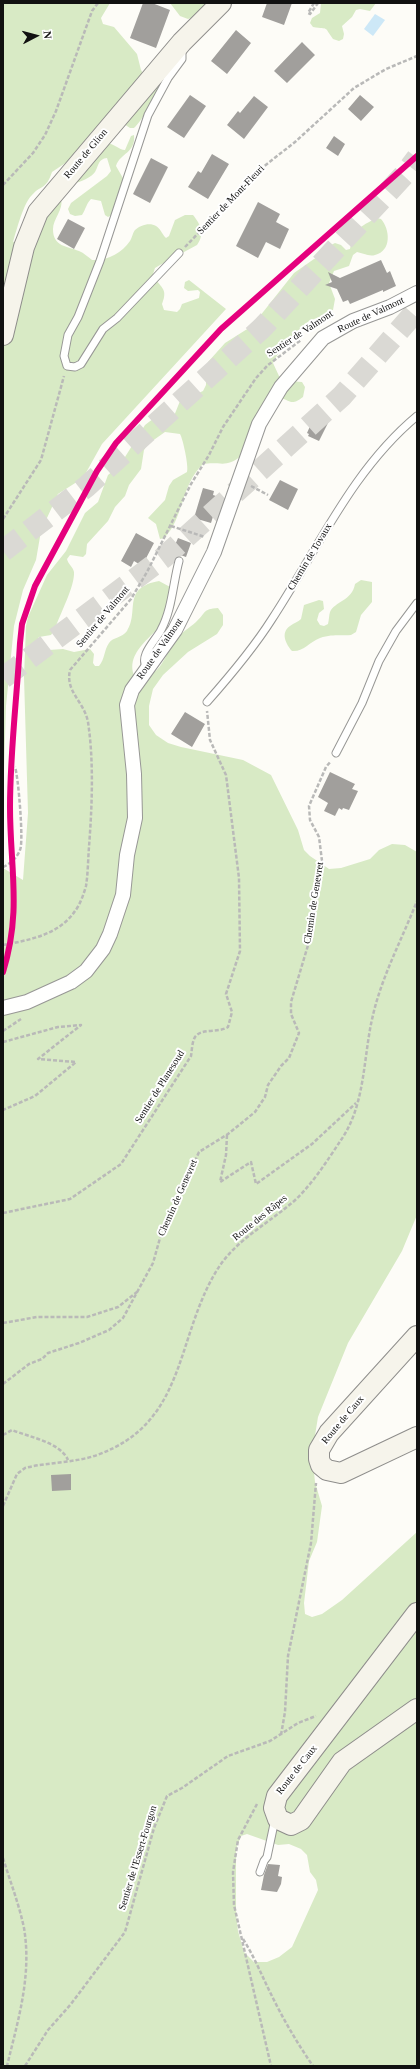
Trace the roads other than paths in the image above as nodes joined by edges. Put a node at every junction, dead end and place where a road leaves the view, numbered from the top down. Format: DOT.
graph roads {
  1 [pos="221,3"];
  2 [pos="182,42"];
  3 [pos="179,254"];
  4 [pos="417,293"];
  5 [pos="3,335"];
  6 [pos="417,416"];
  7 [pos="179,561"];
  8 [pos="417,603"];
  9 [pos="147,668"];
  10 [pos="207,702"];
  11 [pos="336,753"];
  12 [pos="3,1008"];
  13 [pos="417,1336"];
  14 [pos="417,1437"];
  15 [pos="417,1613"];
  16 [pos="417,1709"];
  17 [pos="278,1819"];
  18 [pos="260,1872"];
  1 -- 2 [label="street, Route de Glion"];
  2 -- 3 [label="lane"];
  2 -- 5 [label="street, Route de Glion"];
  4 -- 9 [label="street, Route de Valmont"];
  6 -- 10 [label="lane, Chemin de Tovaux"];
  7 -- 9 [label="lane"];
  8 -- 11 [label="lane"];
  9 -- 12 [label="street, Route de Valmont"];
  13 -- 14 [label="street, Route de Caux"];
  15 -- 17 [label="street, Route de Caux"];
  16 -- 17 [label="street"];
  17 -- 18 [label="lane"];
}
